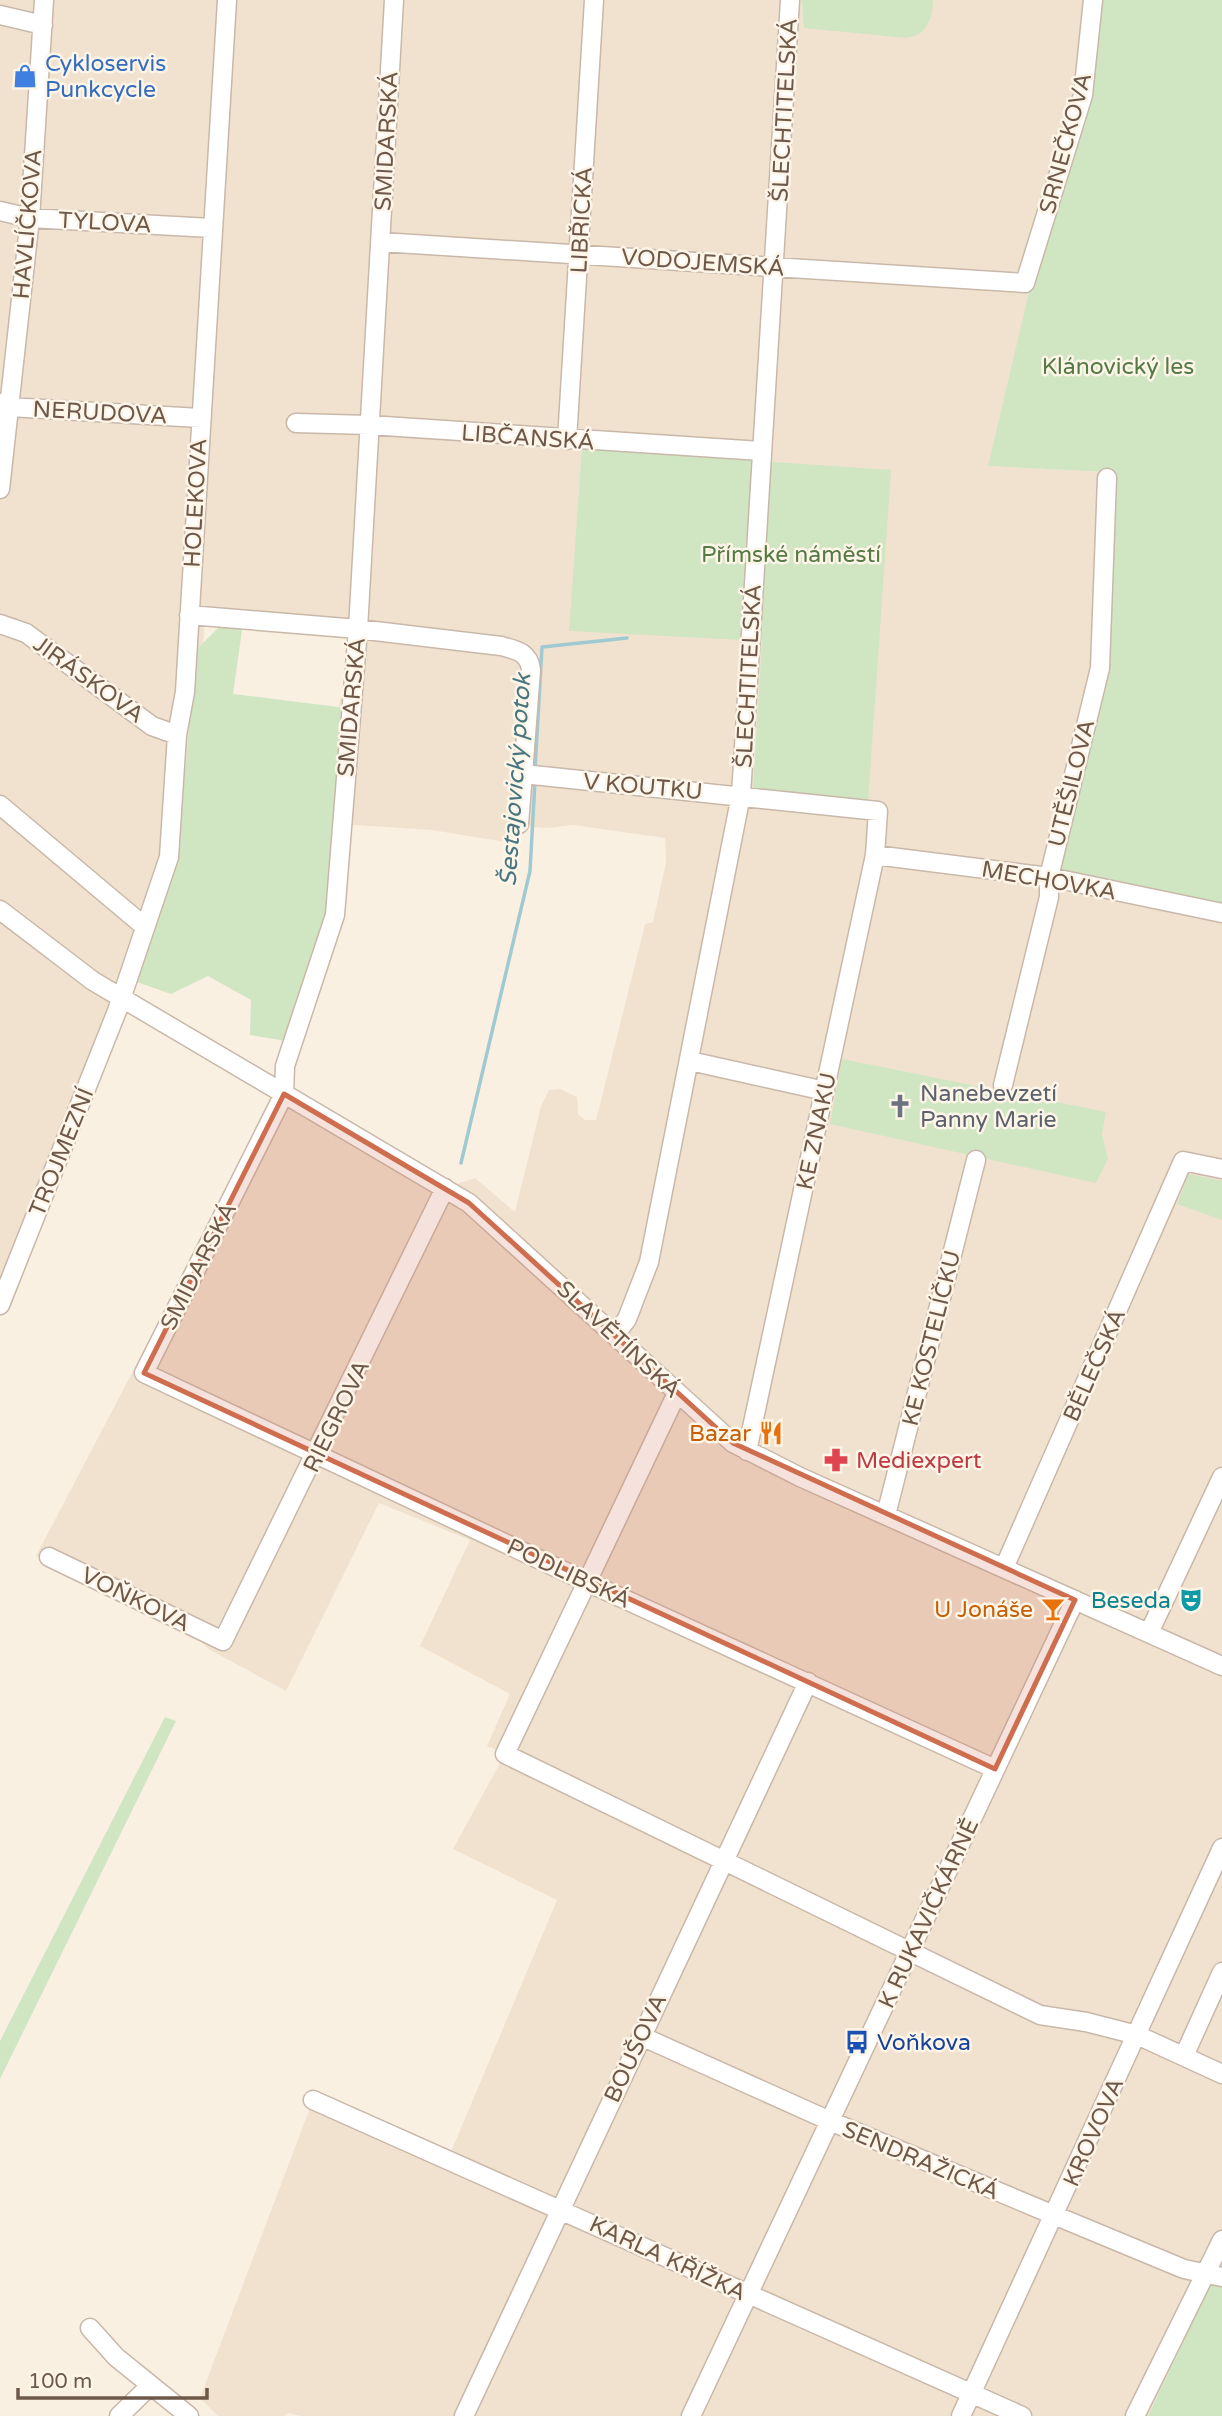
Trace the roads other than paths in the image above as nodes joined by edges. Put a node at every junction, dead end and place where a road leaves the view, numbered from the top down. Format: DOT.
graph roads {
  1 [pos="44,0"];
  2 [pos="227,0"];
  3 [pos="394,0"];
  4 [pos="594,0"];
  5 [pos="790,0"];
  6 [pos="1093,0"];
  7 [pos="0,15"];
  8 [pos="43,25"];
  9 [pos="0,211"];
  10 [pos="30,218"];
  11 [pos="211,228"];
  12 [pos="381,242"];
  13 [pos="579,254"];
  14 [pos="776,267"];
  15 [pos="1025,284"];
  16 [pos="4,405"];
  17 [pos="200,418"];
  18 [pos="296,424"];
  19 [pos="369,425"];
  20 [pos="567,440"];
  21 [pos="761,451"];
  22 [pos="1107,478"];
  23 [pos="0,489"];
  24 [pos="189,615"];
  25 [pos="0,624"];
  26 [pos="358,629"];
  27 [pos="177,735"];
  28 [pos="533,775"];
  29 [pos="741,795"];
  30 [pos="0,805"];
  31 [pos="519,824"];
  32 [pos="875,855"];
  33 [pos="1049,877"];
  34 [pos="0,910"];
  35 [pos="1222,913"];
  36 [pos="144,926"];
  37 [pos="120,997"];
  38 [pos="690,1061"];
  39 [pos="1003,1085"];
  40 [pos="825,1091"];
  41 [pos="284,1094"];
  42 [pos="976,1160"];
  43 [pos="1222,1169"];
  44 [pos="445,1188"];
  45 [pos="0,1305"];
  46 [pos="615,1335"];
  47 [pos="144,1373"];
  48 [pos="677,1393"];
  49 [pos="747,1451"];
  50 [pos="317,1456"];
  51 [pos="1222,1477"];
  52 [pos="886,1515"];
  53 [pos="49,1557"];
  54 [pos="1004,1568"];
  55 [pos="587,1582"];
  56 [pos="1075,1600"];
  57 [pos="1149,1633"];
  58 [pos="223,1642"];
  59 [pos="1222,1666"];
  60 [pos="808,1682"];
  61 [pos="995,1769"];
  62 [pos="1222,1847"];
  63 [pos="723,1858"];
  64 [pos="911,1952"];
  65 [pos="1222,1972"];
  66 [pos="1137,2035"];
  67 [pos="641,2036"];
  68 [pos="1184,2056"];
  69 [pos="1222,2074"];
  70 [pos="313,2100"];
  71 [pos="830,2121"];
  72 [pos="560,2209"];
  73 [pos="1055,2216"];
  74 [pos="1222,2239"];
  75 [pos="1214,2274"];
  76 [pos="749,2296"];
  77 [pos="90,2328"];
  78 [pos="151,2385"];
  79 [pos="972,2393"];
  80 [pos="118,2416"];
  81 [pos="189,2416"];
  82 [pos="464,2416"];
  83 [pos="691,2416"];
  84 [pos="961,2416"];
  85 [pos="1022,2416"];
  86 [pos="1135,2416"];
  1 -- 8 [label="street, HAVLÍČKOVA"];
  2 -- 11 [label="street, HOLEKOVA"];
  3 -- 12 [label="street, SMIDARSKÁ"];
  4 -- 13 [label="street, LIBŘICKÁ"];
  5 -- 14 [label="street, ŠLECHTITELSKÁ"];
  6 -- 15 [label="street, SRNEČKOVA"];
  7 -- 8 [label="street"];
  8 -- 10 [label="street, HAVLÍČKOVA"];
  9 -- 10 [label="street, TYLOVA"];
  10 -- 11 [label="street, TYLOVA"];
  10 -- 16 [label="street, HAVLÍČKOVA"];
  11 -- 17 [label="street, HOLEKOVA"];
  12 -- 13 [label="street, VODOJEMSKÁ"];
  12 -- 19 [label="street, SMIDARSKÁ"];
  13 -- 14 [label="street, VODOJEMSKÁ"];
  13 -- 20 [label="street, LIBŘICKÁ"];
  14 -- 15 [label="street, VODOJEMSKÁ"];
  14 -- 21 [label="street, ŠLECHTITELSKÁ"];
  16 -- 17 [label="street, NERUDOVA"];
  16 -- 23 [label="street, HAVLÍČKOVA"];
  17 -- 24 [label="street, HOLEKOVA"];
  18 -- 19 [label="street, LIBČANSKÁ"];
  19 -- 20 [label="street, LIBČANSKÁ"];
  19 -- 26 [label="street, SMIDARSKÁ"];
  20 -- 21 [label="street, LIBČANSKÁ"];
  21 -- 29 [label="street, ŠLECHTITELSKÁ"];
  22 -- 33 [label="street, UTĚŠILOVA"];
  24 -- 26 [label="street"];
  24 -- 27 [label="street, HOLEKOVA"];
  25 -- 27 [label="street, JIRÁSKOVA"];
  26 -- 28 [label="street"];
  26 -- 41 [label="street, SMIDARSKÁ"];
  27 -- 36 [label="street, HOLEKOVA"];
  28 -- 29 [label="street, V KOUTKU"];
  28 -- 31 [label="street"];
  29 -- 32 [label="street, KE ZNAKU"];
  29 -- 38 [label="street, ŠLECHTITELSKÁ"];
  30 -- 36 [label="street"];
  32 -- 33 [label="street, MECHOVKA"];
  32 -- 40 [label="street, KE ZNAKU"];
  33 -- 35 [label="street, MECHOVKA"];
  33 -- 39 [label="street, UTĚŠILOVA"];
  34 -- 37 [label="street, SLAVĚTÍNSKÁ"];
  36 -- 37 [label="street, HOLEKOVA"];
  37 -- 41 [label="street, SLAVĚTÍNSKÁ"];
  37 -- 45 [label="street, TROJMEZNÍ"];
  38 -- 40 [label="street"];
  38 -- 46 [label="street, ŠLECHTITELSKÁ"];
  40 -- 49 [label="street, KE ZNAKU"];
  41 -- 44 [label="street, SLAVĚTÍNSKÁ"];
  41 -- 47 [label="street, SMIDARSKÁ"];
  42 -- 52 [label="street, KE KOSTELÍČKU"];
  43 -- 54 [label="street, BĚLEČSKÁ"];
  44 -- 46 [label="street, SLAVĚTÍNSKÁ"];
  44 -- 50 [label="street, RIEGROVA"];
  46 -- 48 [label="street, SLAVĚTÍNSKÁ"];
  47 -- 50 [label="street, PODLIBSKÁ"];
  48 -- 49 [label="street, SLAVĚTÍNSKÁ"];
  48 -- 55 [label="street"];
  49 -- 52 [label="street, SLAVĚTÍNSKÁ"];
  50 -- 55 [label="street, PODLIBSKÁ"];
  50 -- 58 [label="street, RIEGROVA"];
  51 -- 57 [label="street"];
  52 -- 54 [label="street, SLAVĚTÍNSKÁ"];
  53 -- 58 [label="street, VOŇKOVA"];
  54 -- 56 [label="street, SLAVĚTÍNSKÁ"];
  55 -- 60 [label="street, PODLIBSKÁ"];
  55 -- 63 [label="street"];
  56 -- 57 [label="street, SLAVĚTÍNSKÁ"];
  56 -- 61 [label="street, K RUKAVIČKÁRNĚ"];
  57 -- 59 [label="street, SLAVĚTÍNSKÁ"];
  60 -- 61 [label="street, PODLIBSKÁ"];
  60 -- 63 [label="street, BOUŠOVA"];
  61 -- 64 [label="street, K RUKAVIČKÁRNĚ"];
  62 -- 66 [label="street, KROVOVA"];
  63 -- 64 [label="street"];
  63 -- 67 [label="street, BOUŠOVA"];
  64 -- 66 [label="street"];
  64 -- 71 [label="street, K RUKAVIČKÁRNĚ"];
  65 -- 68 [label="street"];
  66 -- 68 [label="street"];
  66 -- 73 [label="street, KROVOVA"];
  67 -- 71 [label="street, SENDRAŽICKÁ"];
  67 -- 72 [label="street, BOUŠOVA"];
  68 -- 69 [label="street"];
  70 -- 72 [label="street, KARLA KŘÍŽKA"];
  71 -- 73 [label="street, SENDRAŽICKÁ"];
  71 -- 76 [label="street, K RUKAVIČKÁRNĚ"];
  72 -- 76 [label="street, KARLA KŘÍŽKA"];
  72 -- 82 [label="street, BOUŠOVA"];
  73 -- 75 [label="street, SENDRAŽICKÁ"];
  73 -- 79 [label="street, KROVOVA"];
  74 -- 75 [label="street"];
  75 -- 86 [label="street"];
  76 -- 79 [label="street, KARLA KŘÍŽKA"];
  76 -- 83 [label="street, K RUKAVIČKÁRNĚ"];
  77 -- 78 [label="street"];
  78 -- 80 [label="street"];
  78 -- 81 [label="street"];
  79 -- 84 [label="street, KROVOVA"];
  79 -- 85 [label="street, KARLA KŘÍŽKA"];
}
